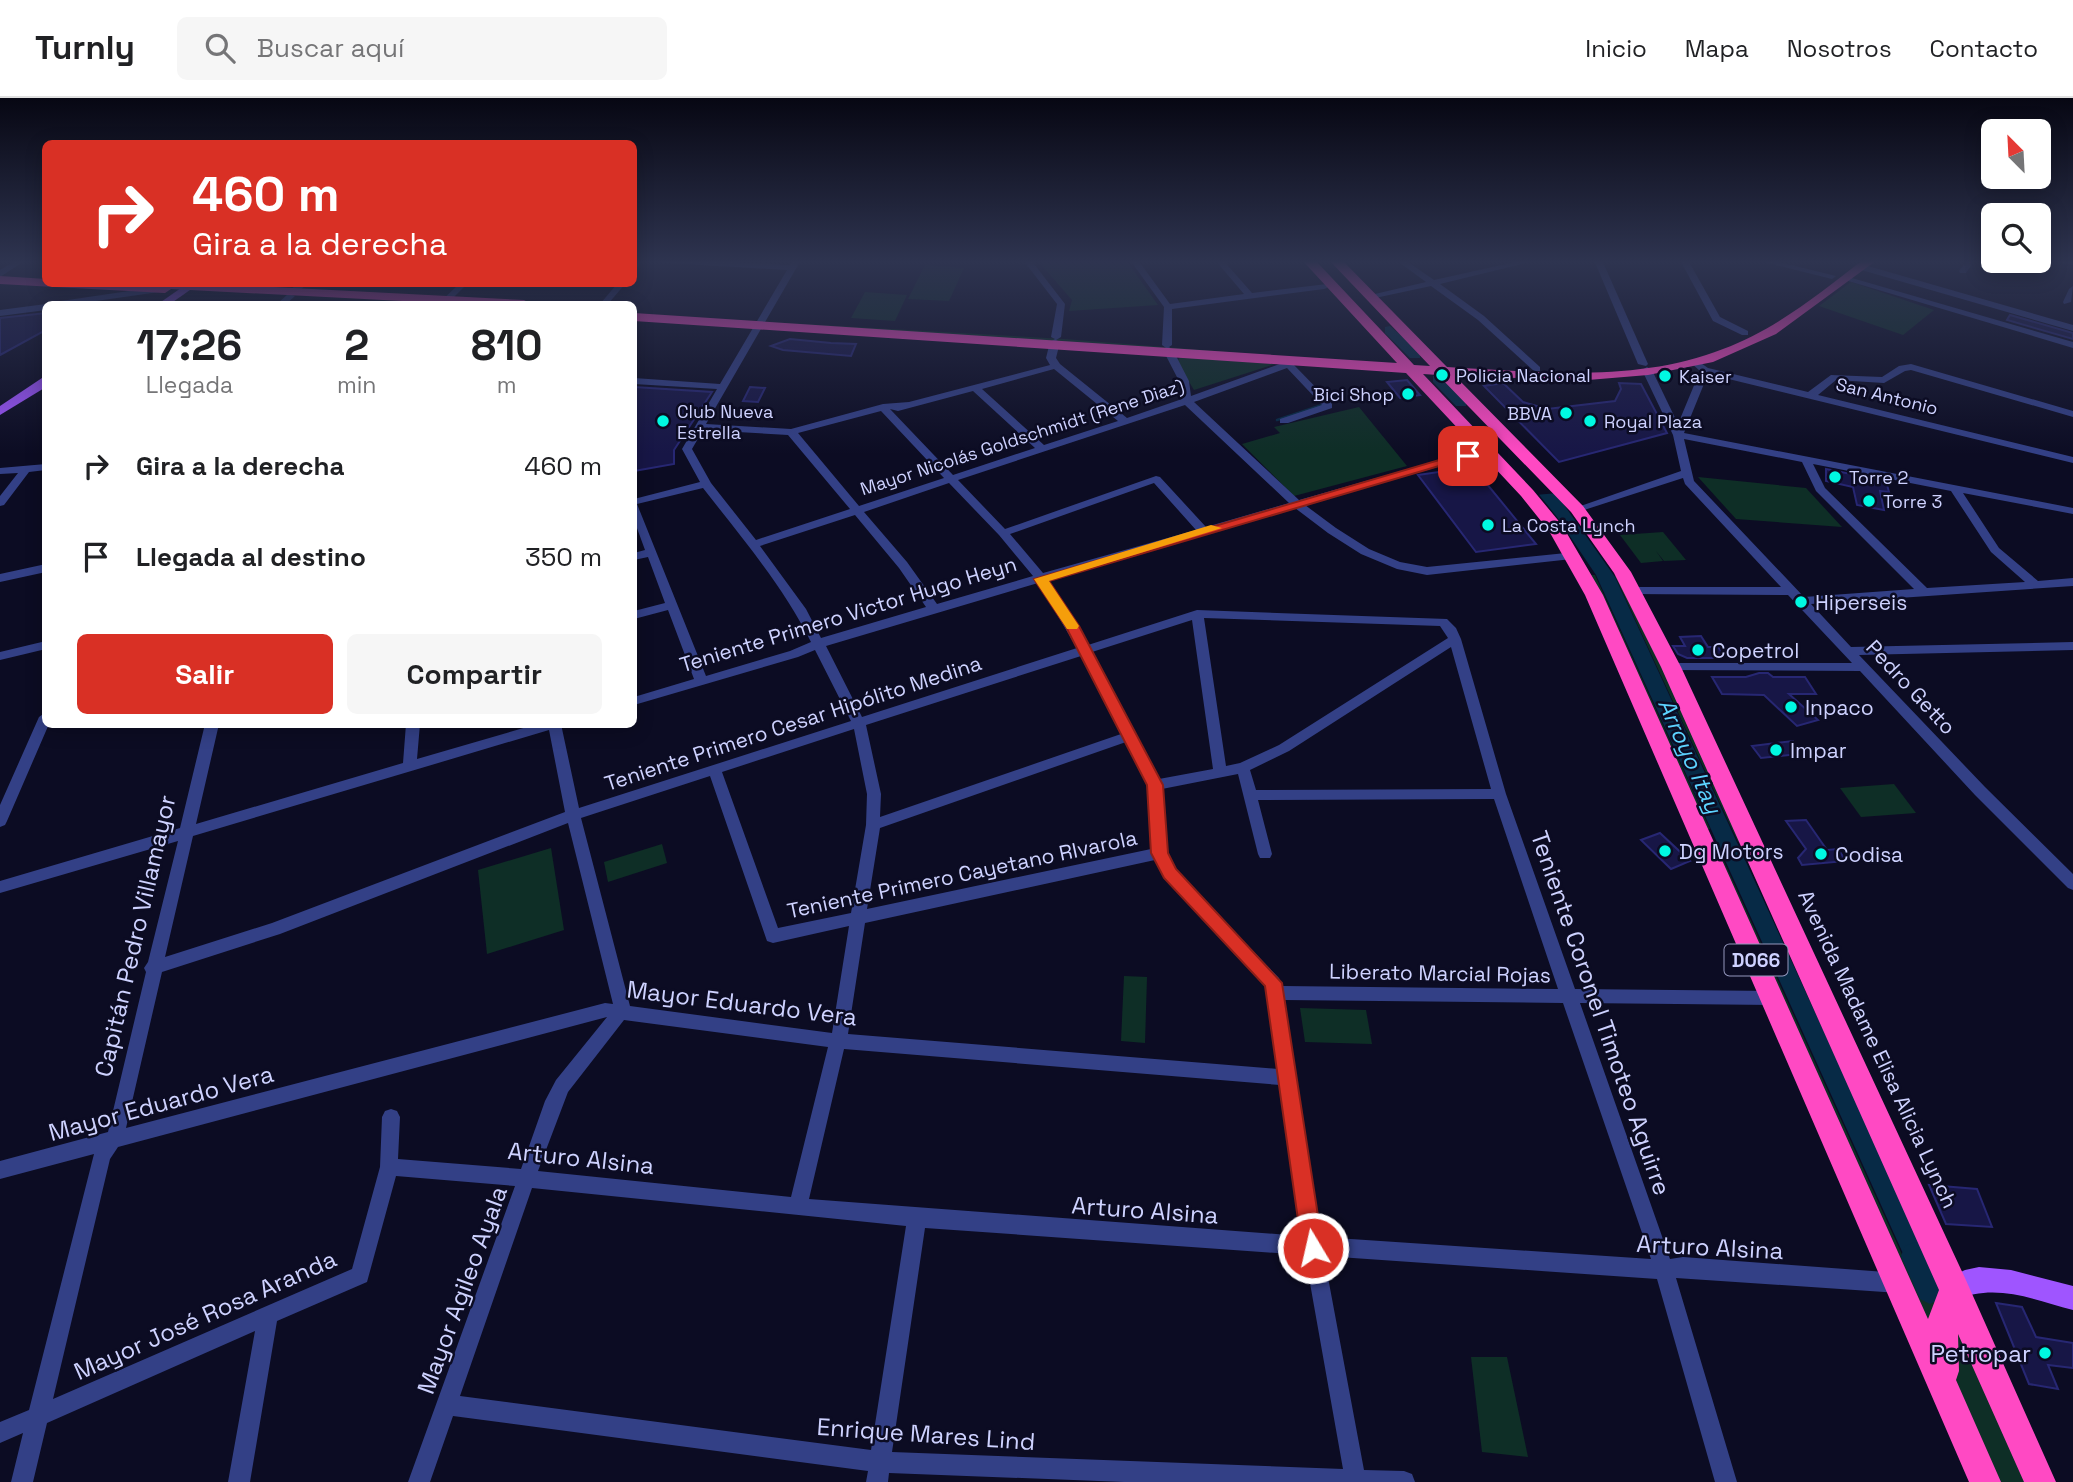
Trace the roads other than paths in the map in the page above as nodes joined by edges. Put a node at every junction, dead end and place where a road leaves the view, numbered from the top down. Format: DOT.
graph roads {
  1 [pos="761,325"];
  2 [pos="818,325"];
  3 [pos="1058,325"];
  4 [pos="1168,325"];
  5 [pos="1360,325"];
  6 [pos="1367,325"];
  7 [pos="1399,325"];
  8 [pos="1409,325"];
  9 [pos="1488,325"];
  10 [pos="1626,325"];
  11 [pos="1728,325"];
  12 [pos="1758,325"];
  13 [pos="1777,325"];
  14 [pos="2004,325"];
  15 [pos="1745,333"];
  16 [pos="1056,340"];
  17 [pos="2073,345"];
  18 [pos="1167,348"];
  19 [pos="1295,363"];
  20 [pos="1375,363"];
  21 [pos="1056,366"];
  22 [pos="1700,366"];
  23 [pos="1645,367"];
  24 [pos="1474,369"];
  25 [pos="1536,369"];
  26 [pos="637,381"];
  27 [pos="42,384"];
  28 [pos="724,387"];
  29 [pos="974,387"];
  30 [pos="1811,395"];
  31 [pos="1187,401"];
  32 [pos="883,410"];
  33 [pos="0,411"];
  34 [pos="2073,414"];
  35 [pos="1284,421"];
  36 [pos="1126,422"];
  37 [pos="699,427"];
  38 [pos="791,432"];
  39 [pos="1678,435"];
  40 [pos="1042,449"];
  41 [pos="1487,455"];
  42 [pos="1805,458"];
  43 [pos="2073,460"];
  44 [pos="42,467"];
  45 [pos="26,469"];
  46 [pos="0,471"];
  47 [pos="1687,473"];
  48 [pos="952,479"];
  49 [pos="706,484"];
  50 [pos="1558,489"];
  51 [pos="1955,489"];
  52 [pos="0,503"];
  53 [pos="637,504"];
  54 [pos="1296,505"];
  55 [pos="1577,509"];
  56 [pos="856,510"];
  57 [pos="2073,511"];
  58 [pos="637,514"];
  59 [pos="1204,531"];
  60 [pos="1003,533"];
  61 [pos="755,544"];
  62 [pos="650,552"];
  63 [pos="1572,555"];
  64 [pos="637,556"];
  65 [pos="42,569"];
  66 [pos="0,578"];
  67 [pos="1041,579"];
  68 [pos="2073,582"];
  69 [pos="2036,585"];
  70 [pos="1632,591"];
  71 [pos="1791,591"];
  72 [pos="1924,592"];
  73 [pos="1801,601"];
  74 [pos="671,605"];
  75 [pos="935,610"];
  76 [pos="637,614"];
  77 [pos="1197,614"];
  78 [pos="1455,639"];
  79 [pos="819,644"];
  80 [pos="42,646"];
  81 [pos="2073,646"];
  82 [pos="1849,651"];
  83 [pos="1086,652"];
  84 [pos="0,656"];
  85 [pos="1671,667"];
  86 [pos="1864,667"];
  87 [pos="701,680"];
  88 [pos="637,700"];
  89 [pos="859,723"];
  90 [pos="42,725"];
  91 [pos="211,728"];
  92 [pos="413,728"];
  93 [pos="544,728"];
  94 [pos="556,728"];
  95 [pos="1129,736"];
  96 [pos="410,765"];
  97 [pos="1243,768"];
  98 [pos="715,771"];
  99 [pos="1220,772"];
  100 [pos="1155,785"];
  101 [pos="1499,794"];
  102 [pos="1252,795"];
  103 [pos="573,815"];
  104 [pos="0,821"];
  105 [pos="873,825"];
  106 [pos="188,830"];
  107 [pos="1159,853"];
  108 [pos="1265,854"];
  109 [pos="2073,884"];
  110 [pos="0,887"];
  111 [pos="860,919"];
  112 [pos="152,968"];
  113 [pos="1275,993"];
  114 [pos="1571,996"];
  115 [pos="1773,998"];
  116 [pos="620,1013"];
  117 [pos="839,1041"];
  118 [pos="1286,1077"];
  119 [pos="391,1117"];
  120 [pos="114,1141"];
  121 [pos="389,1167"];
  122 [pos="0,1170"];
  123 [pos="529,1176"];
  124 [pos="798,1205"];
  125 [pos="917,1217"];
  126 [pos="1313,1248"];
  127 [pos="1664,1270"];
  128 [pos="1899,1283"];
  129 [pos="1955,1288"];
  130 [pos="2073,1298"];
  131 [pos="268,1316"];
  132 [pos="1946,1388"];
  133 [pos="447,1405"];
  134 [pos="38,1417"];
  135 [pos="0,1433"];
  136 [pos="879,1472"];
  137 [pos="1356,1480"];
  138 [pos="22,1482"];
  139 [pos="239,1482"];
  140 [pos="419,1482"];
  141 [pos="1404,1482"];
  142 [pos="1726,1482"];
  143 [pos="1985,1482"];
  144 [pos="2040,1482"];
  1 -- 28 [label="street"];
  2 -- 16 [label="highway"];
  3 -- 16 [label="street"];
  4 -- 18 [label="street"];
  5 -- 20 [label="highway"];
  6 -- 41 [label="highway, D066"];
  7 -- 50 [label="highway, Avenida Madame Elisa Alicia Lynch / D066"];
  8 -- 24 [label="highway"];
  9 -- 25 [label="street"];
  10 -- 23 [label="street, Pedro Getto"];
  11 -- 15 [label="street"];
  12 -- 15 [label="highway"];
  13 -- 22 [label="highway"];
  14 -- 17 [label="street"];
  15 -- 23 [label="highway"];
  16 -- 18 [label="highway"];
  16 -- 21 [label="street"];
  18 -- 19 [label="highway"];
  18 -- 20 [label="highway"];
  18 -- 31 [label="street"];
  19 -- 20 [label="highway"];
  19 -- 31 [label="street, Mayor Nicolás Goldschmidt (Rene Diaz)"];
  19 -- 35 [label="street"];
  20 -- 24 [label="highway"];
  20 -- 41 [label="highway"];
  21 -- 29 [label="street"];
  21 -- 36 [label="street"];
  22 -- 23 [label="highway"];
  22 -- 30 [label="street, San Antonio"];
  22 -- 39 [label="street"];
  23 -- 24 [label="highway"];
  23 -- 25 [label="highway"];
  23 -- 39 [label="street, Pedro Getto"];
  24 -- 25 [label="highway"];
  24 -- 50 [label="highway"];
  26 -- 28 [label="street"];
  27 -- 33 [label="main road"];
  28 -- 37 [label="street"];
  29 -- 32 [label="street"];
  29 -- 40 [label="street"];
  30 -- 34 [label="street"];
  30 -- 43 [label="street, San Antonio"];
  31 -- 36 [label="street, Mayor Nicolás Goldschmidt (Rene Diaz)"];
  31 -- 54 [label="street"];
  32 -- 38 [label="street"];
  32 -- 48 [label="street"];
  36 -- 40 [label="street, Mayor Nicolás Goldschmidt (Rene Diaz)"];
  37 -- 38 [label="street"];
  37 -- 49 [label="street"];
  38 -- 56 [label="street"];
  39 -- 42 [label="street"];
  39 -- 47 [label="street, Pedro Getto"];
  40 -- 48 [label="street, Mayor Nicolás Goldschmidt (Rene Diaz)"];
  41 -- 54 [label="street, Teniente Primero Victor Hugo Heyn"];
  41 -- 63 [label="highway, D066"];
  42 -- 51 [label="street"];
  42 -- 72 [label="street"];
  44 -- 45 [label="street"];
  45 -- 46 [label="street"];
  45 -- 52 [label="street"];
  47 -- 55 [label="street"];
  47 -- 71 [label="street, Pedro Getto"];
  48 -- 56 [label="street, Mayor Nicolás Goldschmidt (Rene Diaz)"];
  48 -- 60 [label="street"];
  49 -- 53 [label="street"];
  49 -- 61 [label="street"];
  50 -- 55 [label="highway, Avenida Madame Elisa Alicia Lynch / D066"];
  51 -- 57 [label="street"];
  51 -- 69 [label="street"];
  54 -- 59 [label="street, Teniente Primero Victor Hugo Heyn"];
  54 -- 63 [label="street"];
  55 -- 70 [label="highway, Avenida Madame Elisa Alicia Lynch / D066"];
  56 -- 61 [label="street, Mayor Nicolás Goldschmidt (Rene Diaz)"];
  56 -- 75 [label="street"];
  58 -- 62 [label="street"];
  59 -- 60 [label="street"];
  59 -- 67 [label="street, Teniente Primero Victor Hugo Heyn"];
  60 -- 67 [label="street"];
  61 -- 79 [label="street"];
  62 -- 64 [label="street"];
  62 -- 74 [label="street"];
  63 -- 115 [label="highway, D066"];
  65 -- 66 [label="street"];
  67 -- 75 [label="street, Teniente Primero Victor Hugo Heyn"];
  67 -- 83 [label="street"];
  68 -- 69 [label="street"];
  69 -- 72 [label="street"];
  70 -- 71 [label="street"];
  70 -- 85 [label="highway, Avenida Madame Elisa Alicia Lynch / D066"];
  71 -- 73 [label="street, Pedro Getto"];
  72 -- 73 [label="street"];
  73 -- 82 [label="street, Pedro Getto"];
  74 -- 76 [label="street"];
  74 -- 87 [label="street"];
  75 -- 79 [label="street, Teniente Primero Victor Hugo Heyn"];
  77 -- 78 [label="street, Teniente Primero Cesar Hipólito Medina"];
  77 -- 83 [label="street, Teniente Primero Cesar Hipólito Medina"];
  77 -- 99 [label="street"];
  78 -- 97 [label="street"];
  78 -- 101 [label="street, Teniente Coronel Timoteo Aguirre"];
  79 -- 87 [label="street, Teniente Primero Victor Hugo Heyn"];
  79 -- 89 [label="street"];
  80 -- 84 [label="street"];
  81 -- 82 [label="street"];
  82 -- 86 [label="street, Pedro Getto"];
  83 -- 89 [label="street, Teniente Primero Cesar Hipólito Medina"];
  83 -- 95 [label="street"];
  85 -- 86 [label="street"];
  85 -- 129 [label="highway, Avenida Madame Elisa Alicia Lynch / D066"];
  86 -- 109 [label="street, Pedro Getto"];
  87 -- 88 [label="street, Teniente Primero Victor Hugo Heyn"];
  89 -- 98 [label="street, Teniente Primero Cesar Hipólito Medina"];
  89 -- 105 [label="street"];
  90 -- 104 [label="street"];
  91 -- 106 [label="street, Capitán Pedro Villamayor"];
  92 -- 96 [label="street"];
  93 -- 96 [label="street"];
  94 -- 103 [label="street"];
  95 -- 100 [label="street"];
  95 -- 105 [label="street"];
  96 -- 106 [label="street"];
  97 -- 99 [label="street"];
  97 -- 102 [label="street"];
  98 -- 103 [label="street, Teniente Primero Cesar Hipólito Medina"];
  98 -- 111 [label="street, Teniente Primero Cayetano RIvarola"];
  99 -- 100 [label="street"];
  100 -- 107 [label="street"];
  101 -- 102 [label="street"];
  101 -- 114 [label="street, Teniente Coronel Timoteo Aguirre"];
  102 -- 108 [label="street"];
  103 -- 112 [label="street, Teniente Primero Cesar Hipólito Medina"];
  103 -- 116 [label="street"];
  105 -- 111 [label="street"];
  106 -- 110 [label="street"];
  106 -- 112 [label="street, Capitán Pedro Villamayor"];
  107 -- 111 [label="street, Teniente Primero Cayetano RIvarola"];
  107 -- 113 [label="street"];
  111 -- 117 [label="street"];
  112 -- 120 [label="street, Capitán Pedro Villamayor"];
  113 -- 114 [label="street, Liberato Marcial Rojas"];
  113 -- 118 [label="street"];
  114 -- 115 [label="street, Liberato Marcial Rojas"];
  114 -- 127 [label="street, Teniente Coronel Timoteo Aguirre"];
  115 -- 128 [label="highway, D066"];
  116 -- 117 [label="street, Mayor Eduardo Vera"];
  116 -- 120 [label="street, Mayor Eduardo Vera"];
  116 -- 123 [label="street, Mayor Agileo Ayala"];
  117 -- 118 [label="street, Mayor Eduardo Vera"];
  117 -- 124 [label="street"];
  118 -- 126 [label="street"];
  119 -- 121 [label="street, Mayor José Rosa Aranda"];
  120 -- 122 [label="street, Mayor Eduardo Vera"];
  120 -- 134 [label="street, Capitán Pedro Villamayor"];
  121 -- 123 [label="street, Arturo Alsina"];
  121 -- 131 [label="street, Mayor José Rosa Aranda"];
  123 -- 124 [label="street, Arturo Alsina"];
  123 -- 133 [label="street, Mayor Agileo Ayala"];
  124 -- 125 [label="street, Arturo Alsina"];
  125 -- 126 [label="street, Arturo Alsina"];
  125 -- 136 [label="street"];
  126 -- 127 [label="street, Arturo Alsina"];
  126 -- 137 [label="street"];
  127 -- 128 [label="street, Arturo Alsina"];
  127 -- 142 [label="street, Teniente Coronel Timoteo Aguirre"];
  128 -- 132 [label="highway, D066"];
  129 -- 130 [label="main road"];
  129 -- 132 [label="highway"];
  129 -- 144 [label="highway, Avenida Madame Elisa Alicia Lynch / D066"];
  131 -- 134 [label="street, Mayor José Rosa Aranda"];
  131 -- 139 [label="street"];
  132 -- 143 [label="highway, D066"];
  133 -- 136 [label="street, Enrique Mares Lind"];
  133 -- 140 [label="street, Mayor Agileo Ayala"];
  134 -- 135 [label="street, Mayor José Rosa Aranda"];
  134 -- 138 [label="street, Capitán Pedro Villamayor"];
  136 -- 137 [label="street, Enrique Mares Lind"];
  137 -- 141 [label="street, Enrique Mares Lind"];
}
